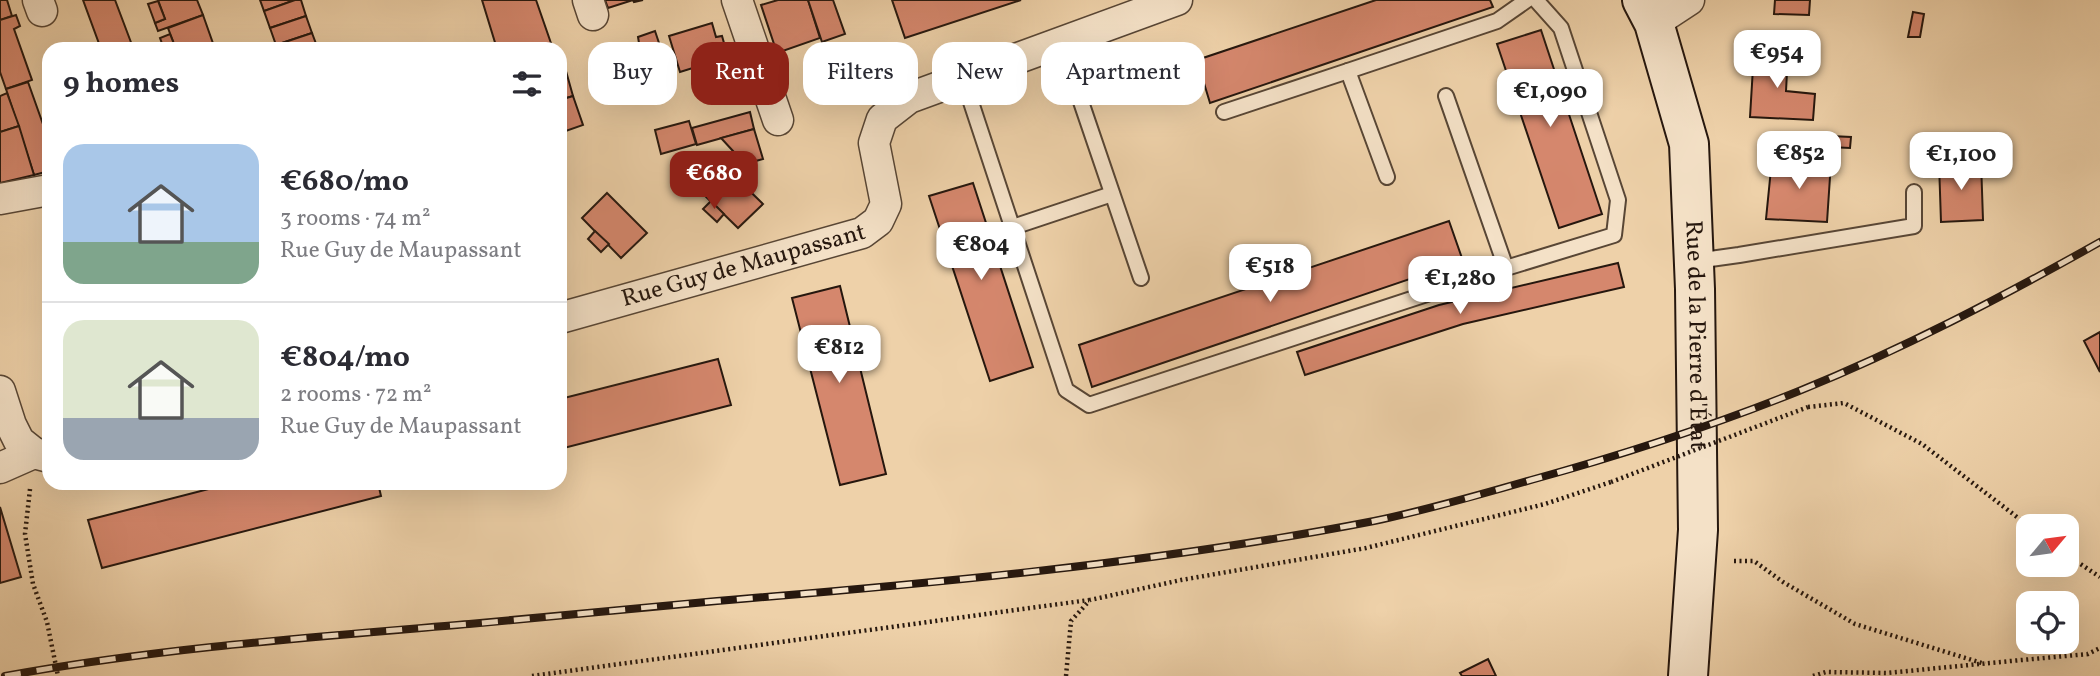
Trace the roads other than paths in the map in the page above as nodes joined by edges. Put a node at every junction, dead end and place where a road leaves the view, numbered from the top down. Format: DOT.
graph roads {
  1 [pos="737,0"];
  2 [pos="1177,0"];
  3 [pos="1527,0"];
  4 [pos="1536,0"];
  5 [pos="1689,0"];
  6 [pos="1648,11"];
  7 [pos="1027,55"];
  8 [pos="1348,71"];
  9 [pos="932,89"];
  10 [pos="1446,96"];
  11 [pos="972,105"];
  12 [pos="1082,105"];
  13 [pos="1224,112"];
  14 [pos="778,120"];
  15 [pos="1387,177"];
  16 [pos="42,191"];
  17 [pos="1913,192"];
  18 [pos="1112,194"];
  19 [pos="0,199"];
  20 [pos="1013,227"];
  21 [pos="1694,261"];
  22 [pos="1506,268"];
  23 [pos="1140,278"];
  24 [pos="567,316"];
  25 [pos="0,391"];
  26 [pos="41,455"];
  27 [pos="0,468"];
  28 [pos="1688,676"];
  1 -- 14 [label="street"];
  2 -- 7 [label="street, Rue Guy de Maupassant"];
  3 -- 8 [label="lane"];
  4 -- 22 [label="lane"];
  5 -- 6 [label="street"];
  6 -- 21 [label="street, Rue de la Pierre d'État"];
  8 -- 13 [label="lane"];
  8 -- 15 [label="lane"];
  9 -- 24 [label="street, Rue Guy de Maupassant"];
  10 -- 22 [label="lane"];
  11 -- 20 [label="lane"];
  12 -- 18 [label="lane"];
  16 -- 19 [label="street"];
  17 -- 21 [label="lane"];
  18 -- 20 [label="lane"];
  18 -- 23 [label="lane"];
  20 -- 22 [label="lane"];
  21 -- 28 [label="street, Rue de la Pierre d'État"];
  25 -- 26 [label="street"];
  26 -- 27 [label="street"];
}
